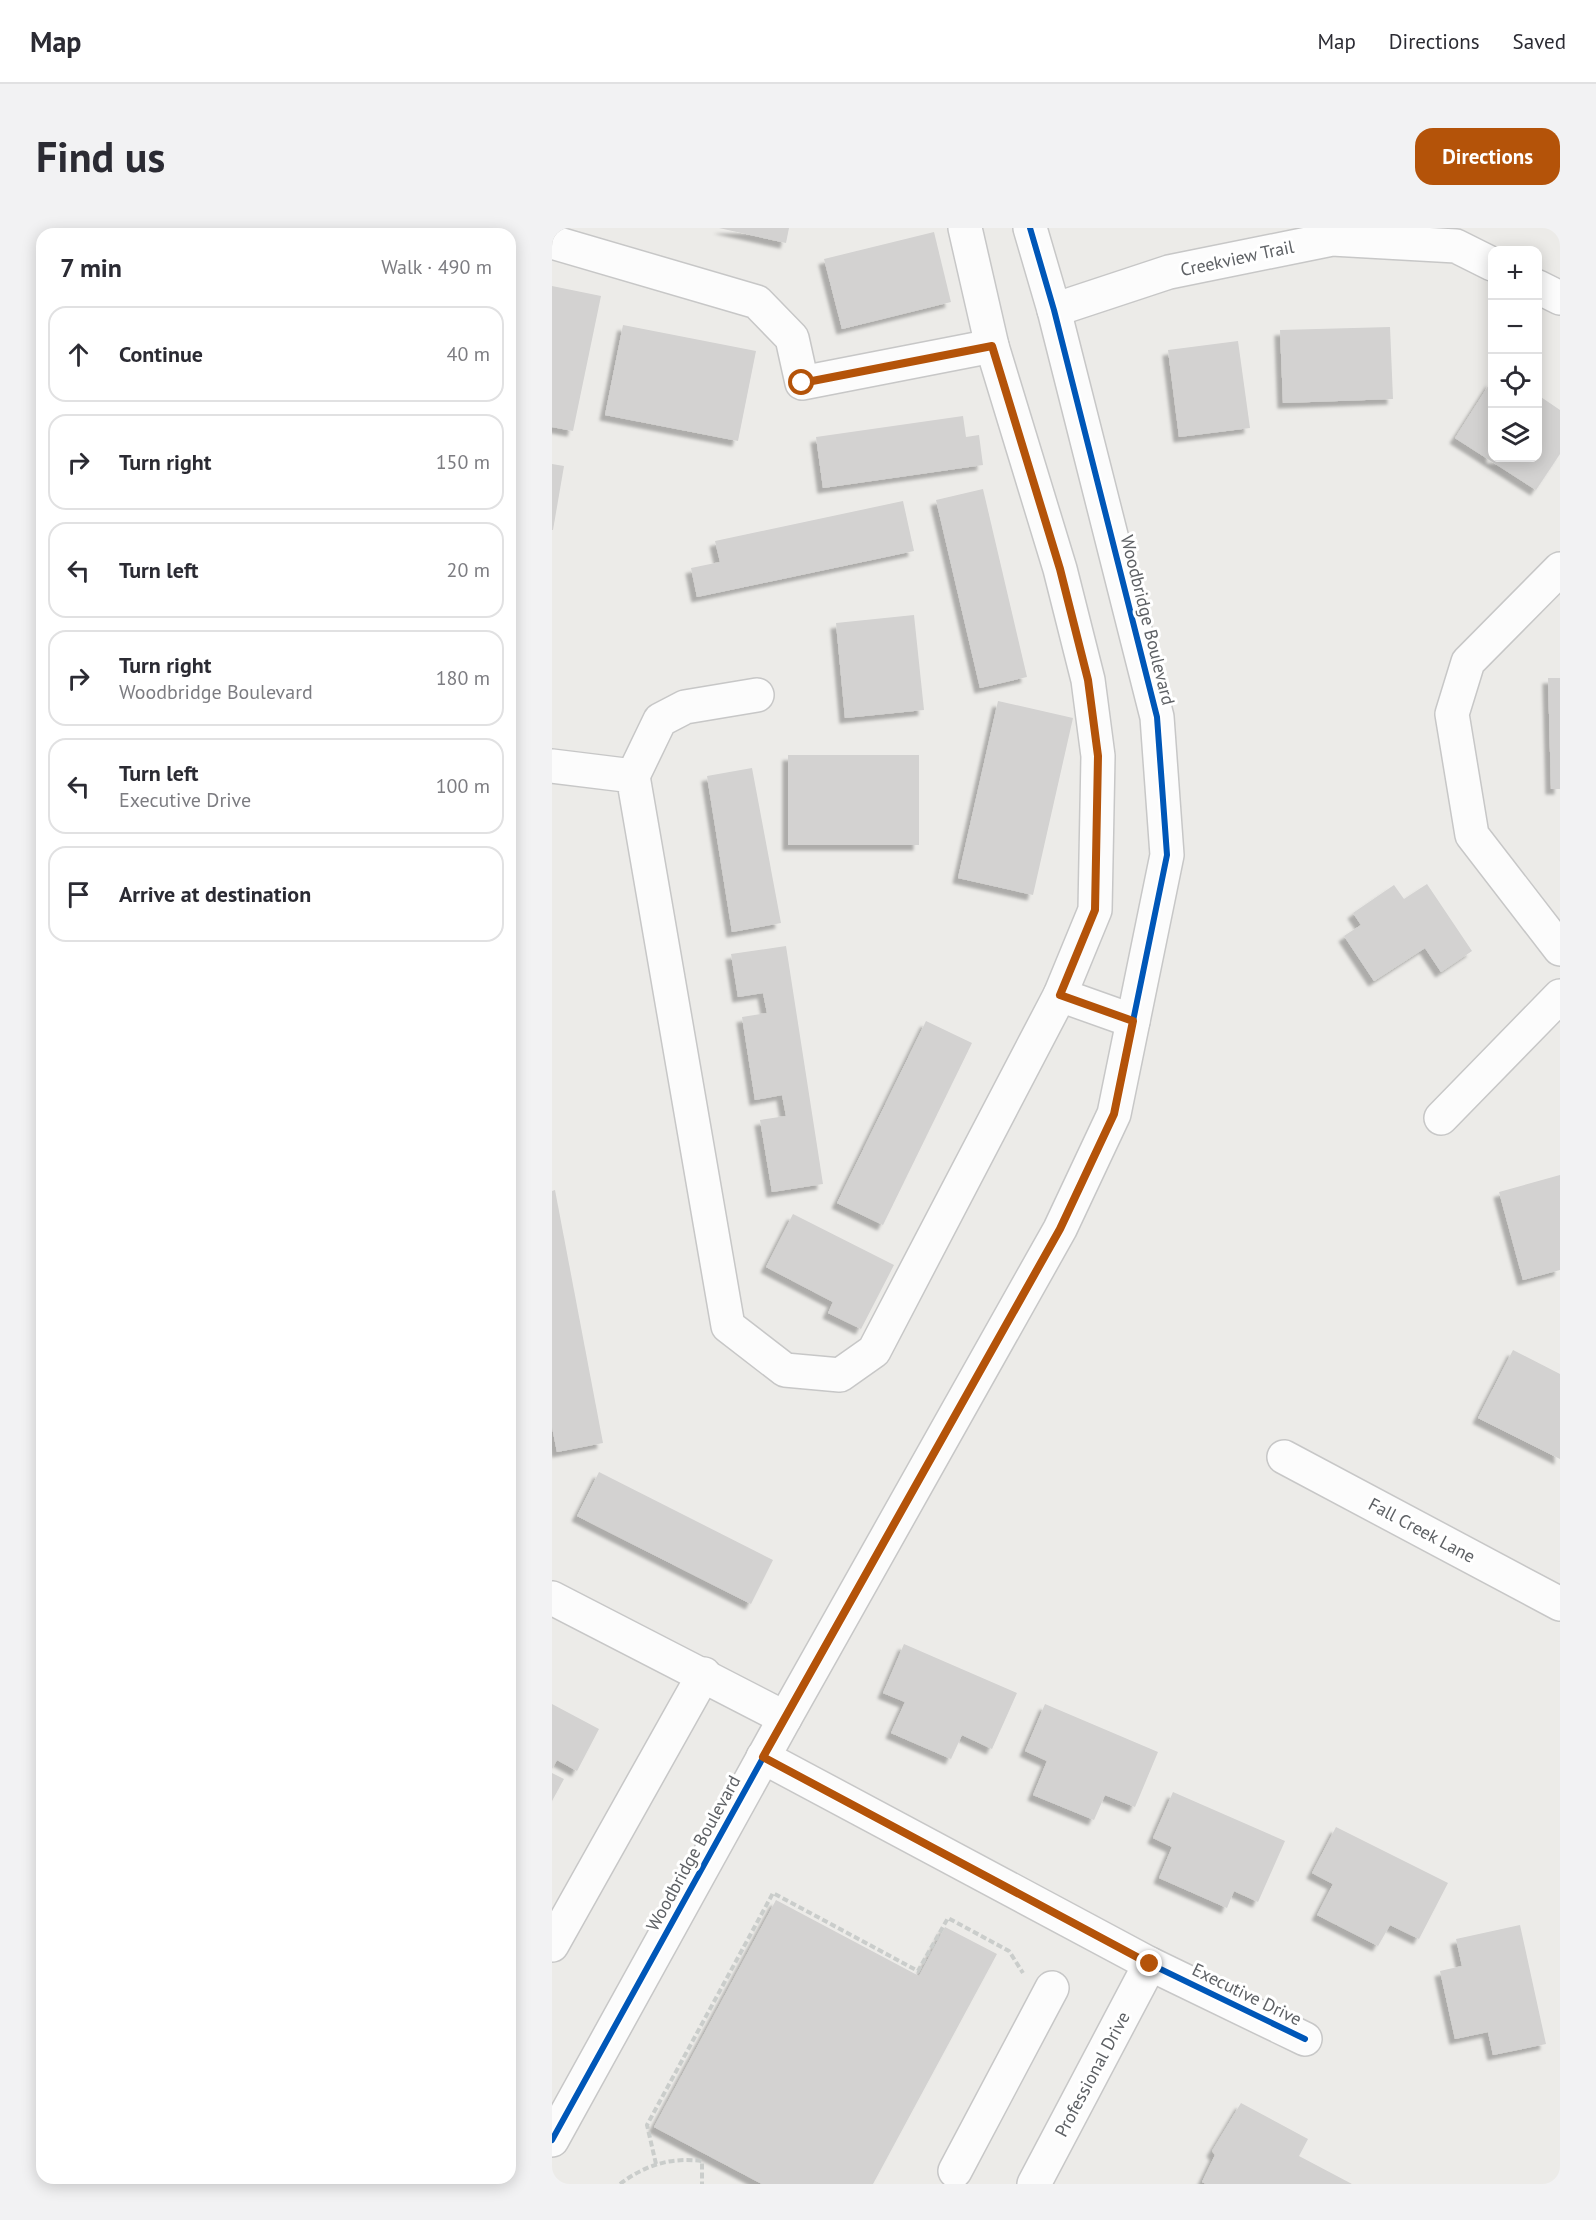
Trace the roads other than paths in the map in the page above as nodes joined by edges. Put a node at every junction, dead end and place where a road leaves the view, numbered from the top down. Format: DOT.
graph roads {
  1 [pos="965,228"];
  2 [pos="1030,228"];
  3 [pos="552,242"];
  4 [pos="1488,262"];
  5 [pos="1542,288"];
  6 [pos="1560,298"];
  7 [pos="1054,310"];
  8 [pos="992,346"];
  9 [pos="1560,569"];
  10 [pos="757,695"];
  11 [pos="552,766"];
  12 [pos="633,776"];
  13 [pos="1560,949"];
  14 [pos="1060,995"];
  15 [pos="1560,996"];
  16 [pos="1133,1021"];
  17 [pos="1441,1118"];
  18 [pos="1284,1457"];
  19 [pos="552,1598"];
  20 [pos="1560,1604"];
  21 [pos="704,1674"];
  22 [pos="784,1718"];
  23 [pos="763,1757"];
  24 [pos="552,1945"];
  25 [pos="1150,1964"];
  26 [pos="1052,1988"];
  27 [pos="1305,2039"];
  28 [pos="552,2139"];
  29 [pos="959,2180"];
  30 [pos="1034,2184"];
  1 -- 8 [label="street"];
  2 -- 7 [label="street, Woodbridge Boulevard"];
  3 -- 8 [label="street"];
  4 -- 7 [label="street, Creekview Trail"];
  5 -- 6 [label="street"];
  7 -- 16 [label="street, Woodbridge Boulevard"];
  8 -- 14 [label="street"];
  9 -- 13 [label="street"];
  10 -- 12 [label="street"];
  11 -- 12 [label="street"];
  12 -- 14 [label="street"];
  14 -- 16 [label="street"];
  15 -- 17 [label="street"];
  16 -- 22 [label="street, Woodbridge Boulevard"];
  18 -- 20 [label="street, Fall Creek Lane"];
  19 -- 21 [label="street"];
  21 -- 22 [label="street"];
  21 -- 24 [label="street"];
  22 -- 23 [label="street, Woodbridge Boulevard"];
  23 -- 25 [label="street, Executive Drive"];
  23 -- 28 [label="street, Woodbridge Boulevard"];
  25 -- 27 [label="street, Executive Drive"];
  25 -- 30 [label="street, Professional Drive"];
  26 -- 29 [label="street"];
}
